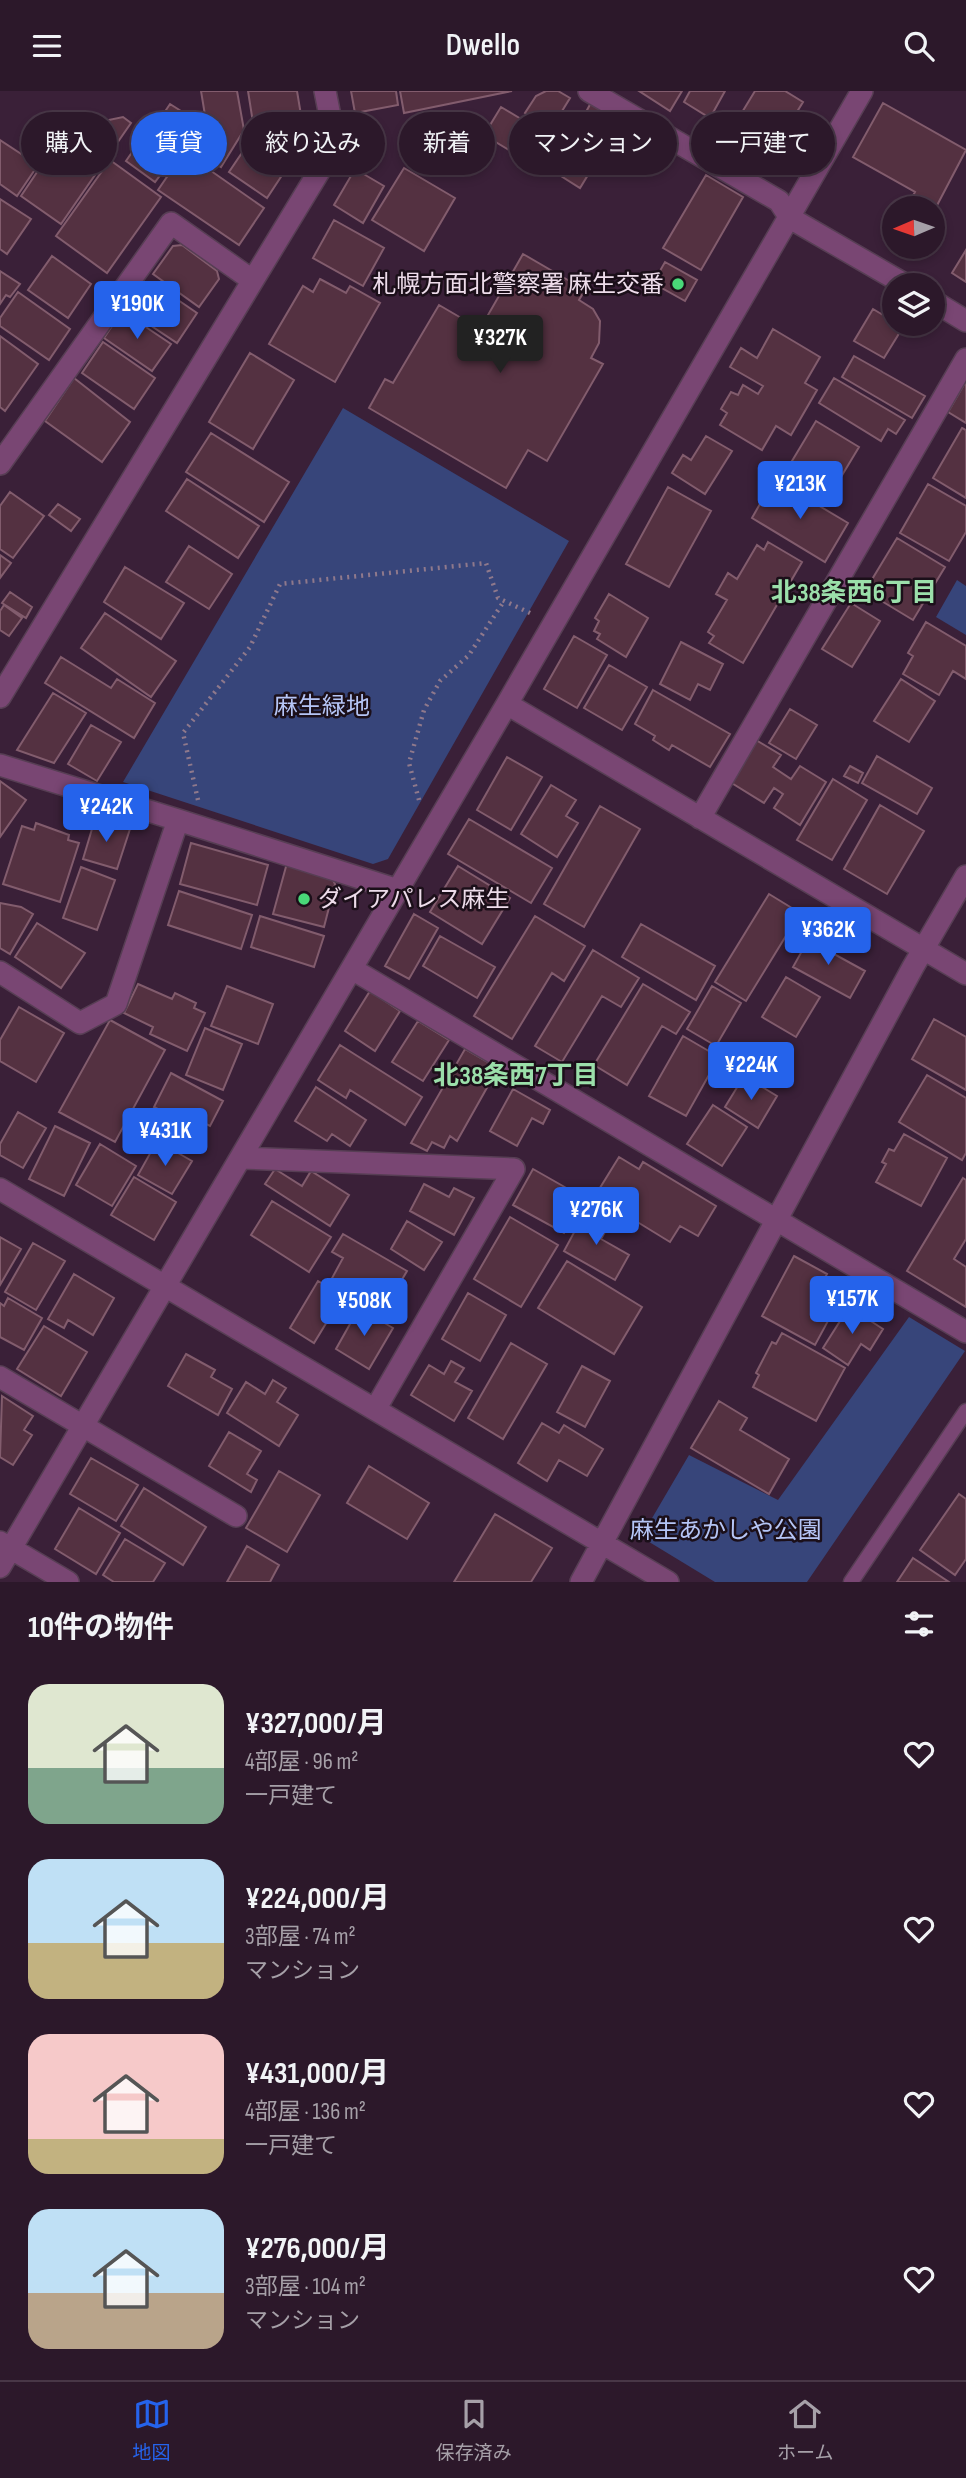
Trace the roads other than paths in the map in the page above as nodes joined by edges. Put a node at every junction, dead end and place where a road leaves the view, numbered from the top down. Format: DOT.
graph roads {
  1 [pos="325,91"];
  2 [pos="589,91"];
  3 [pos="862,91"];
  4 [pos="790,218"];
  5 [pos="884,273"];
  6 [pos="252,280"];
  7 [pos="945,308"];
  8 [pos="966,321"];
  9 [pos="966,359"];
  10 [pos="0,464"];
  11 [pos="0,697"];
  12 [pos="508,704"];
  13 [pos="0,765"];
  14 [pos="699,817"];
  15 [pos="178,820"];
  16 [pos="966,876"];
  17 [pos="398,890"];
  18 [pos="923,949"];
  19 [pos="352,969"];
  20 [pos="0,972"];
  21 [pos="966,974"];
  22 [pos="241,1158"];
  23 [pos="0,1189"];
  24 [pos="777,1218"];
  25 [pos="166,1285"];
  26 [pos="966,1332"];
  27 [pos="0,1377"];
  28 [pos="376,1408"];
  29 [pos="966,1411"];
  30 [pos="83,1426"];
  31 [pos="236,1516"];
  32 [pos="603,1542"];
  33 [pos="4,1553"];
  34 [pos="68,1582"];
  35 [pos="581,1582"];
  36 [pos="668,1582"];
  37 [pos="851,1582"];
  1 -- 6 [label="street"];
  2 -- 4 [label="street"];
  3 -- 4 [label="street"];
  4 -- 5 [label="street"];
  4 -- 12 [label="street"];
  6 -- 10 [label="street"];
  6 -- 11 [label="street"];
  7 -- 8 [label="street"];
  9 -- 14 [label="street"];
  12 -- 14 [label="street"];
  12 -- 17 [label="street"];
  13 -- 15 [label="street"];
  14 -- 18 [label="street"];
  15 -- 17 [label="street"];
  15 -- 20 [label="street"];
  16 -- 18 [label="street"];
  17 -- 19 [label="street"];
  18 -- 21 [label="street"];
  18 -- 24 [label="street"];
  19 -- 22 [label="street"];
  19 -- 24 [label="street"];
  22 -- 25 [label="street"];
  22 -- 28 [label="street"];
  23 -- 25 [label="street"];
  24 -- 26 [label="street"];
  24 -- 32 [label="street"];
  25 -- 28 [label="street"];
  25 -- 30 [label="street"];
  27 -- 30 [label="street"];
  28 -- 32 [label="street"];
  29 -- 37 [label="lane"];
  30 -- 31 [label="street"];
  30 -- 33 [label="street"];
  32 -- 35 [label="street"];
  32 -- 36 [label="street"];
  33 -- 34 [label="street"];
}
